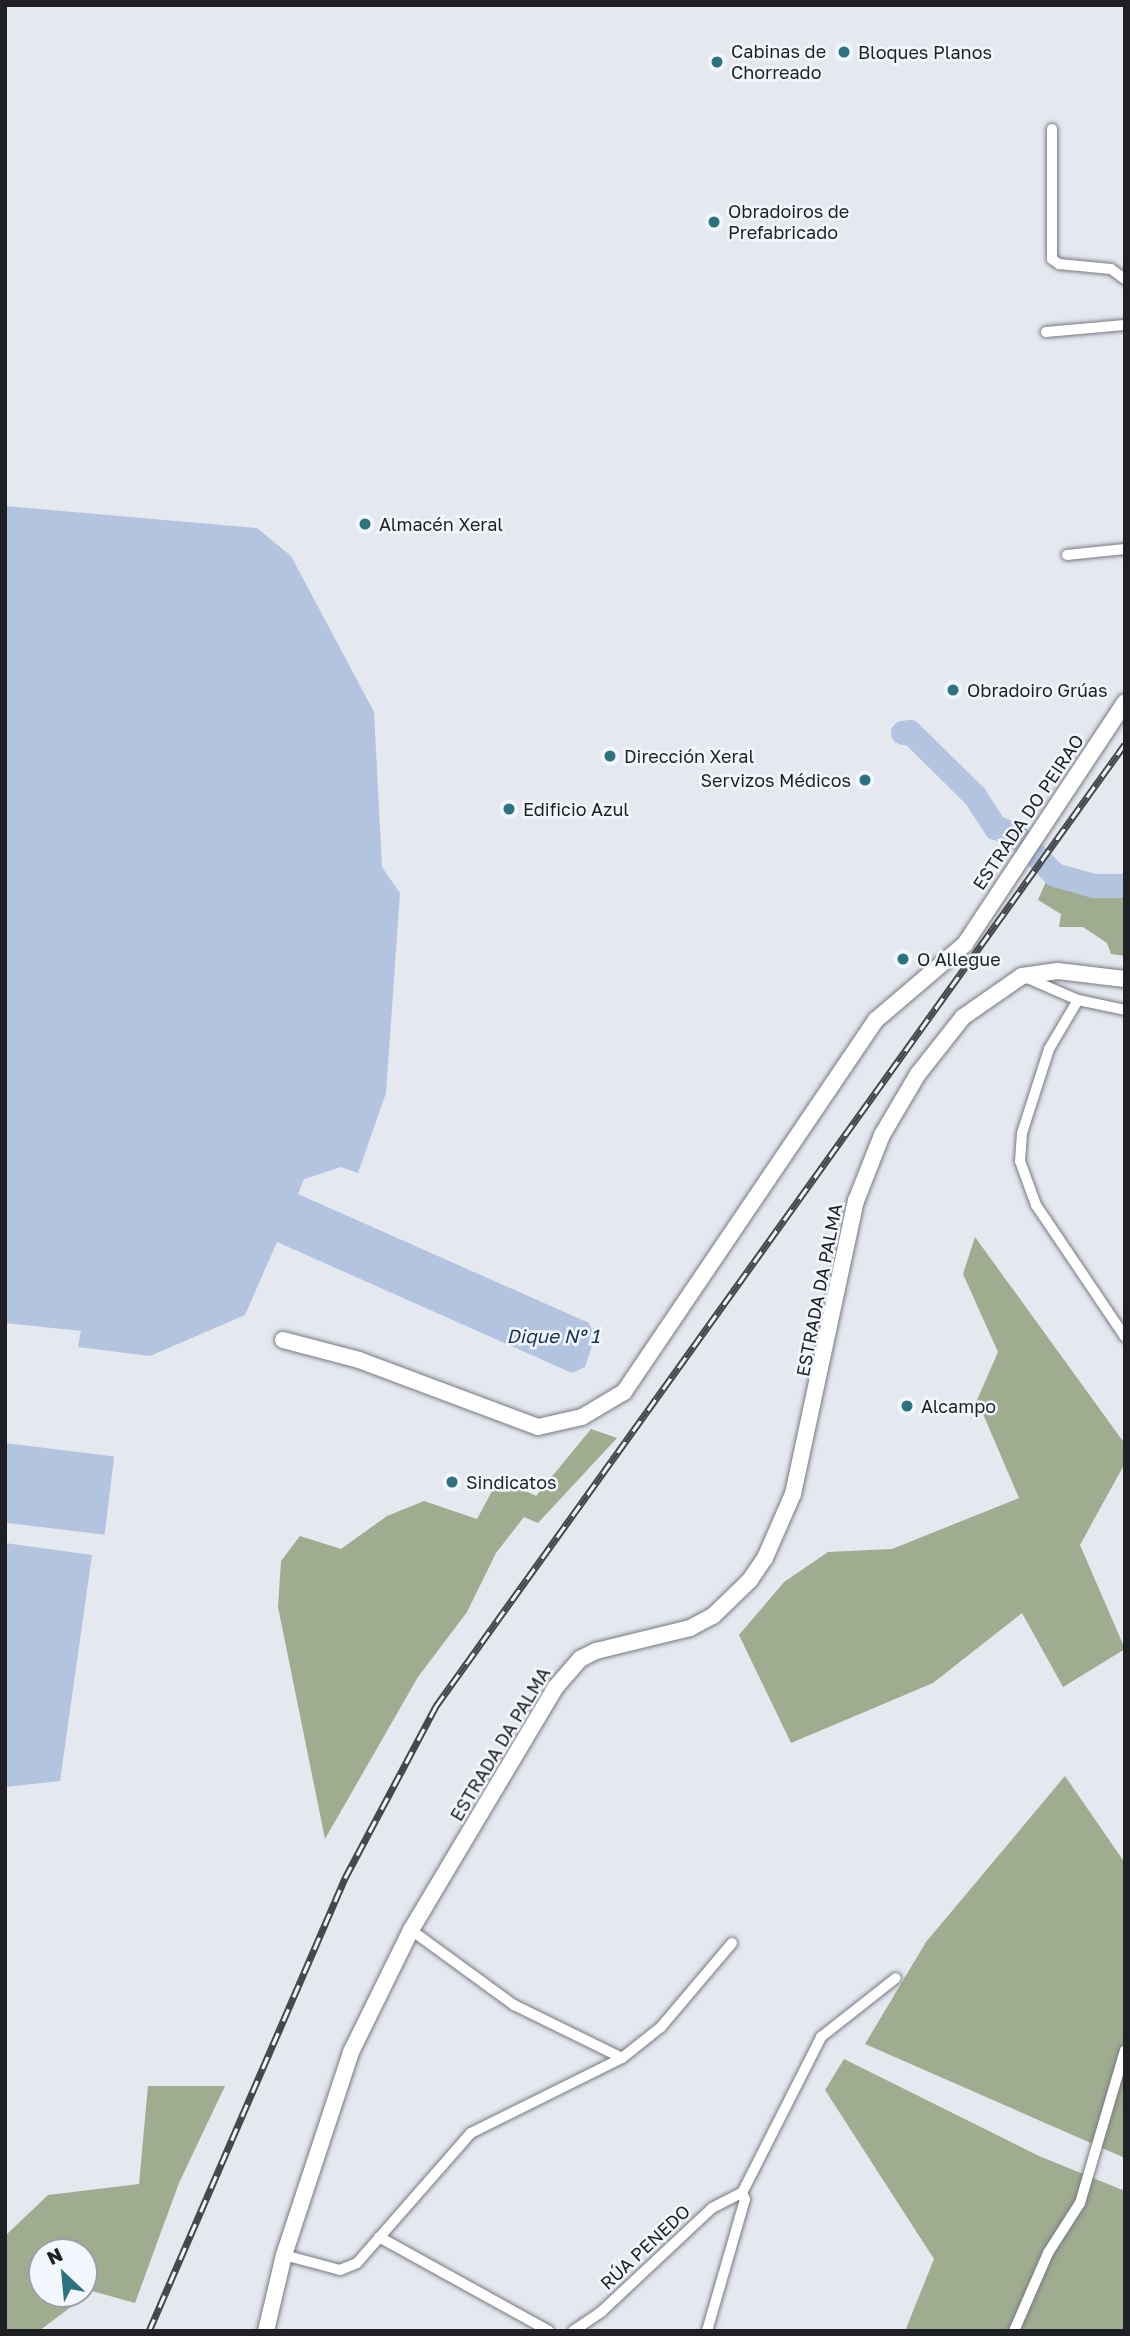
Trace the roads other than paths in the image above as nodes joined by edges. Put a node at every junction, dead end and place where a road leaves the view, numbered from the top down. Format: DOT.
graph roads {
  1 [pos="1052,129"];
  2 [pos="1125,279"];
  3 [pos="1125,325"];
  4 [pos="1046,332"];
  5 [pos="1125,549"];
  6 [pos="1068,555"];
  7 [pos="1125,702"];
  8 [pos="1022,976"];
  9 [pos="1125,979"];
  10 [pos="1078,1000"];
  11 [pos="1125,1010"];
  12 [pos="1125,1337"];
  13 [pos="283,1340"];
  14 [pos="411,1930"];
  15 [pos="732,1943"];
  16 [pos="896,1978"];
  17 [pos="1125,2050"];
  18 [pos="622,2058"];
  19 [pos="742,2193"];
  20 [pos="379,2237"];
  21 [pos="284,2255"];
  22 [pos="265,2331"];
  23 [pos="549,2331"];
  24 [pos="573,2331"];
  25 [pos="707,2331"];
  26 [pos="1014,2331"];
  1 -- 2 [label="street"];
  3 -- 4 [label="street"];
  5 -- 6 [label="street"];
  7 -- 13 [label="street, ESTRADA DO PEIRAO"];
  8 -- 9 [label="street, ESTRADA DA PALMA"];
  8 -- 10 [label="street"];
  8 -- 14 [label="street, ESTRADA DA PALMA"];
  10 -- 11 [label="street"];
  10 -- 12 [label="street"];
  14 -- 18 [label="street"];
  14 -- 21 [label="street, ESTRADA DA PALMA"];
  15 -- 18 [label="street"];
  16 -- 19 [label="street"];
  17 -- 26 [label="street"];
  18 -- 20 [label="street"];
  19 -- 24 [label="street, RÚA PENEDO"];
  19 -- 25 [label="street"];
  20 -- 21 [label="street"];
  20 -- 23 [label="street"];
  21 -- 22 [label="street, ESTRADA DA PALMA"];
}
